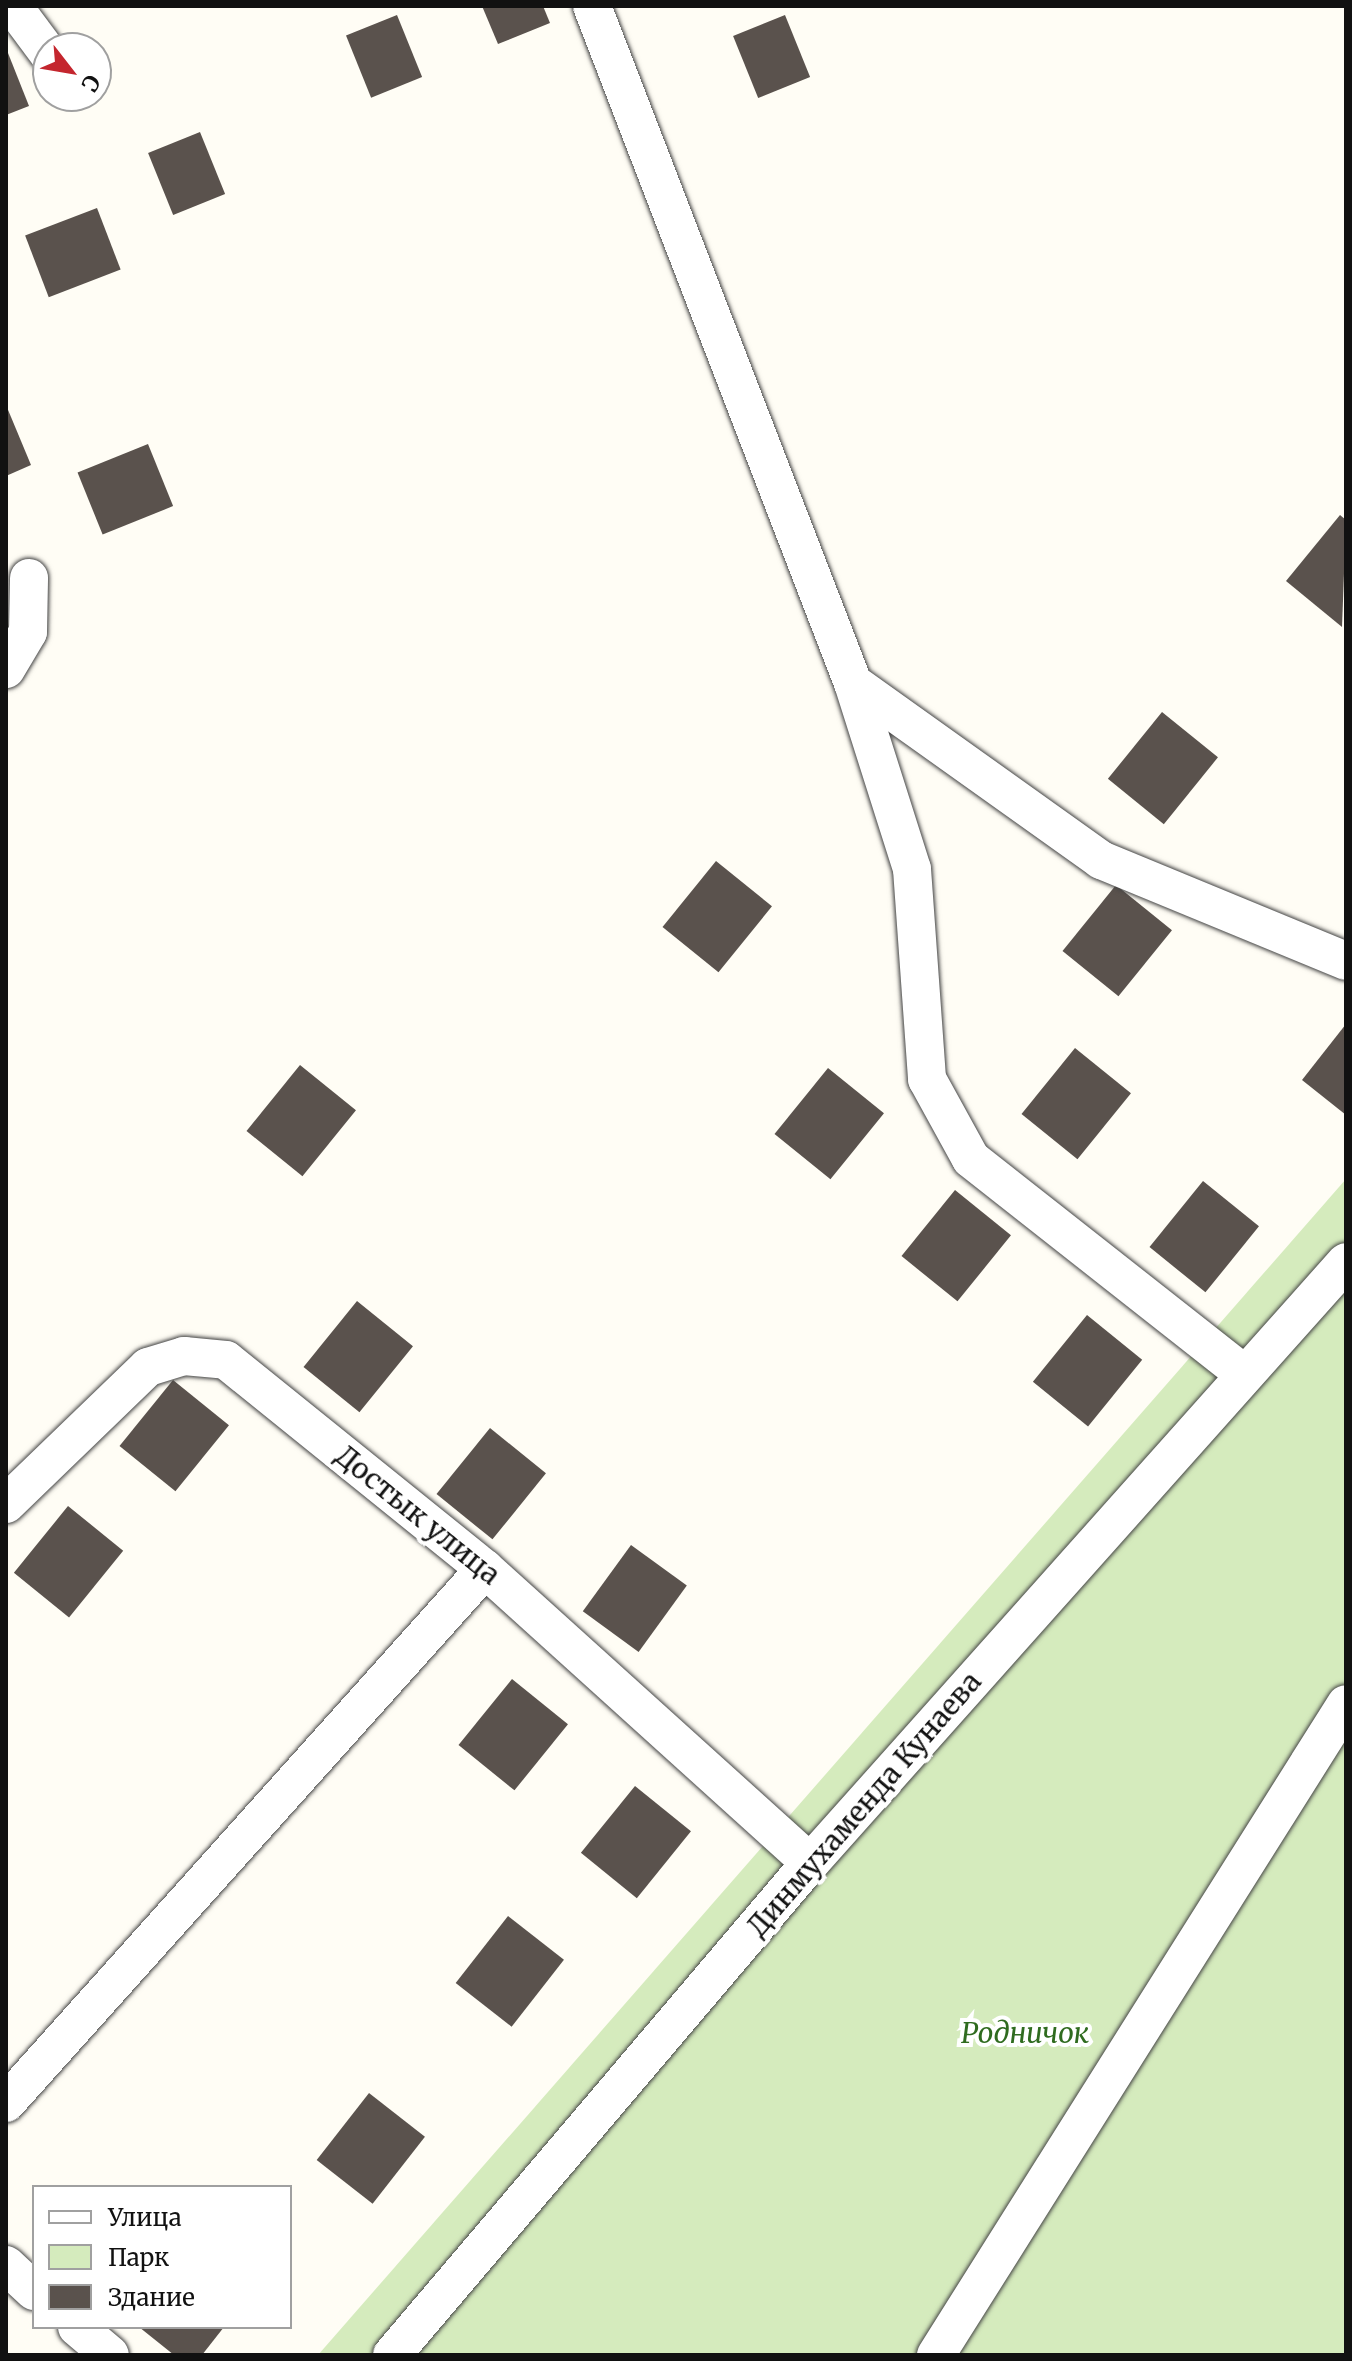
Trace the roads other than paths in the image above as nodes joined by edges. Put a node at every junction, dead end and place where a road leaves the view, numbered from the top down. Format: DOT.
graph roads {
  1 [pos="13,6"];
  2 [pos="592,6"];
  3 [pos="32,32"];
  4 [pos="29,578"];
  5 [pos="6,669"];
  6 [pos="853,683"];
  7 [pos="1346,961"];
  8 [pos="1346,1262"];
  9 [pos="1243,1373"];
  10 [pos="6,1504"];
  11 [pos="485,1569"];
  12 [pos="1346,1704"];
  13 [pos="810,1863"];
  14 [pos="6,2103"];
  15 [pos="6,2265"];
  16 [pos="32,2289"];
  17 [pos="79,2329"];
  18 [pos="110,2355"];
  19 [pos="392,2355"];
  20 [pos="936,2355"];
  1 -- 3 [label="street"];
  2 -- 6 [label="street"];
  4 -- 5 [label="street"];
  6 -- 7 [label="street"];
  6 -- 9 [label="street"];
  8 -- 9 [label="street, Динмухаменда Кунаева"];
  9 -- 13 [label="street, Динмухаменда Кунаева"];
  10 -- 11 [label="street, Достык улица"];
  11 -- 13 [label="street, Достык улица"];
  11 -- 14 [label="street"];
  12 -- 20 [label="street"];
  13 -- 19 [label="street, Динмухаменда Кунаева"];
  15 -- 16 [label="street"];
  17 -- 18 [label="street"];
}
